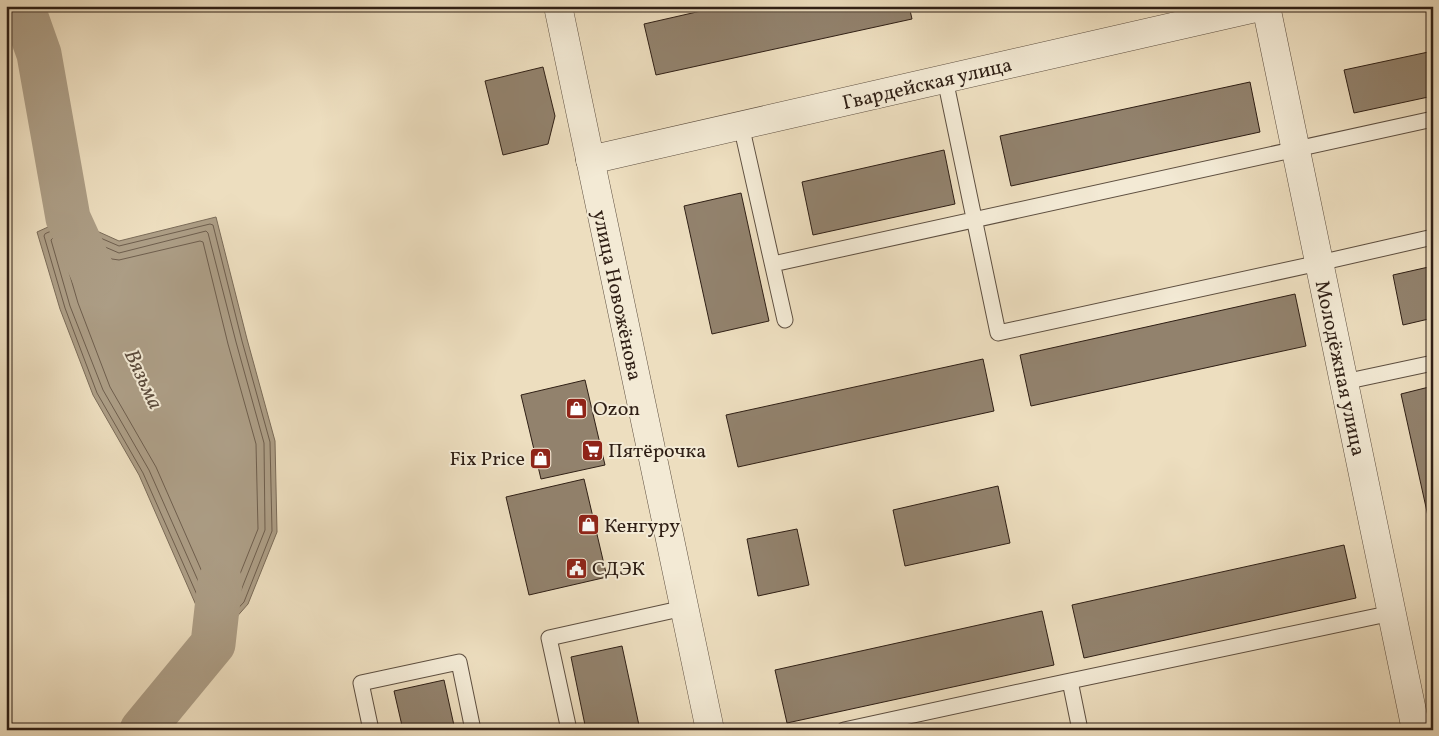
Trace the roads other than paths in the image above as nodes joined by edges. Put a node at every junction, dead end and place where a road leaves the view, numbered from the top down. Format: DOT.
graph roads {
  1 [pos="558,6"];
  2 [pos="1265,6"];
  3 [pos="945,79"];
  4 [pos="1433,119"];
  5 [pos="741,125"];
  6 [pos="1296,149"];
  7 [pos="590,160"];
  8 [pos="975,220"];
  9 [pos="1433,237"];
  10 [pos="1319,263"];
  11 [pos="773,264"];
  12 [pos="785,320"];
  13 [pos="1433,363"];
  14 [pos="1344,382"];
  15 [pos="684,608"];
  16 [pos="1392,613"];
  17 [pos="1070,681"];
  18 [pos="851,729"];
  19 [pos="371,730"];
  20 [pos="473,730"];
  21 [pos="569,730"];
  22 [pos="710,730"];
  23 [pos="1080,730"];
  24 [pos="1416,730"];
  1 -- 7 [label="street, улица Новожёнова"];
  2 -- 3 [label="street, Гвардейская улица"];
  2 -- 6 [label="street, Молодёжная улица"];
  3 -- 5 [label="street, Гвардейская улица"];
  3 -- 8 [label="lane"];
  4 -- 6 [label="lane"];
  5 -- 7 [label="street, Гвардейская улица"];
  5 -- 11 [label="lane"];
  6 -- 8 [label="lane"];
  6 -- 10 [label="street, Молодёжная улица"];
  7 -- 15 [label="street, улица Новожёнова"];
  8 -- 10 [label="lane"];
  8 -- 11 [label="lane"];
  9 -- 10 [label="lane"];
  10 -- 14 [label="street, Молодёжная улица"];
  11 -- 12 [label="lane"];
  13 -- 14 [label="lane"];
  14 -- 16 [label="street, Молодёжная улица"];
  15 -- 21 [label="lane"];
  15 -- 22 [label="street, улица Новожёнова"];
  16 -- 17 [label="lane"];
  16 -- 24 [label="street, Молодёжная улица"];
  17 -- 18 [label="lane"];
  17 -- 23 [label="lane"];
  19 -- 20 [label="lane"];
}
